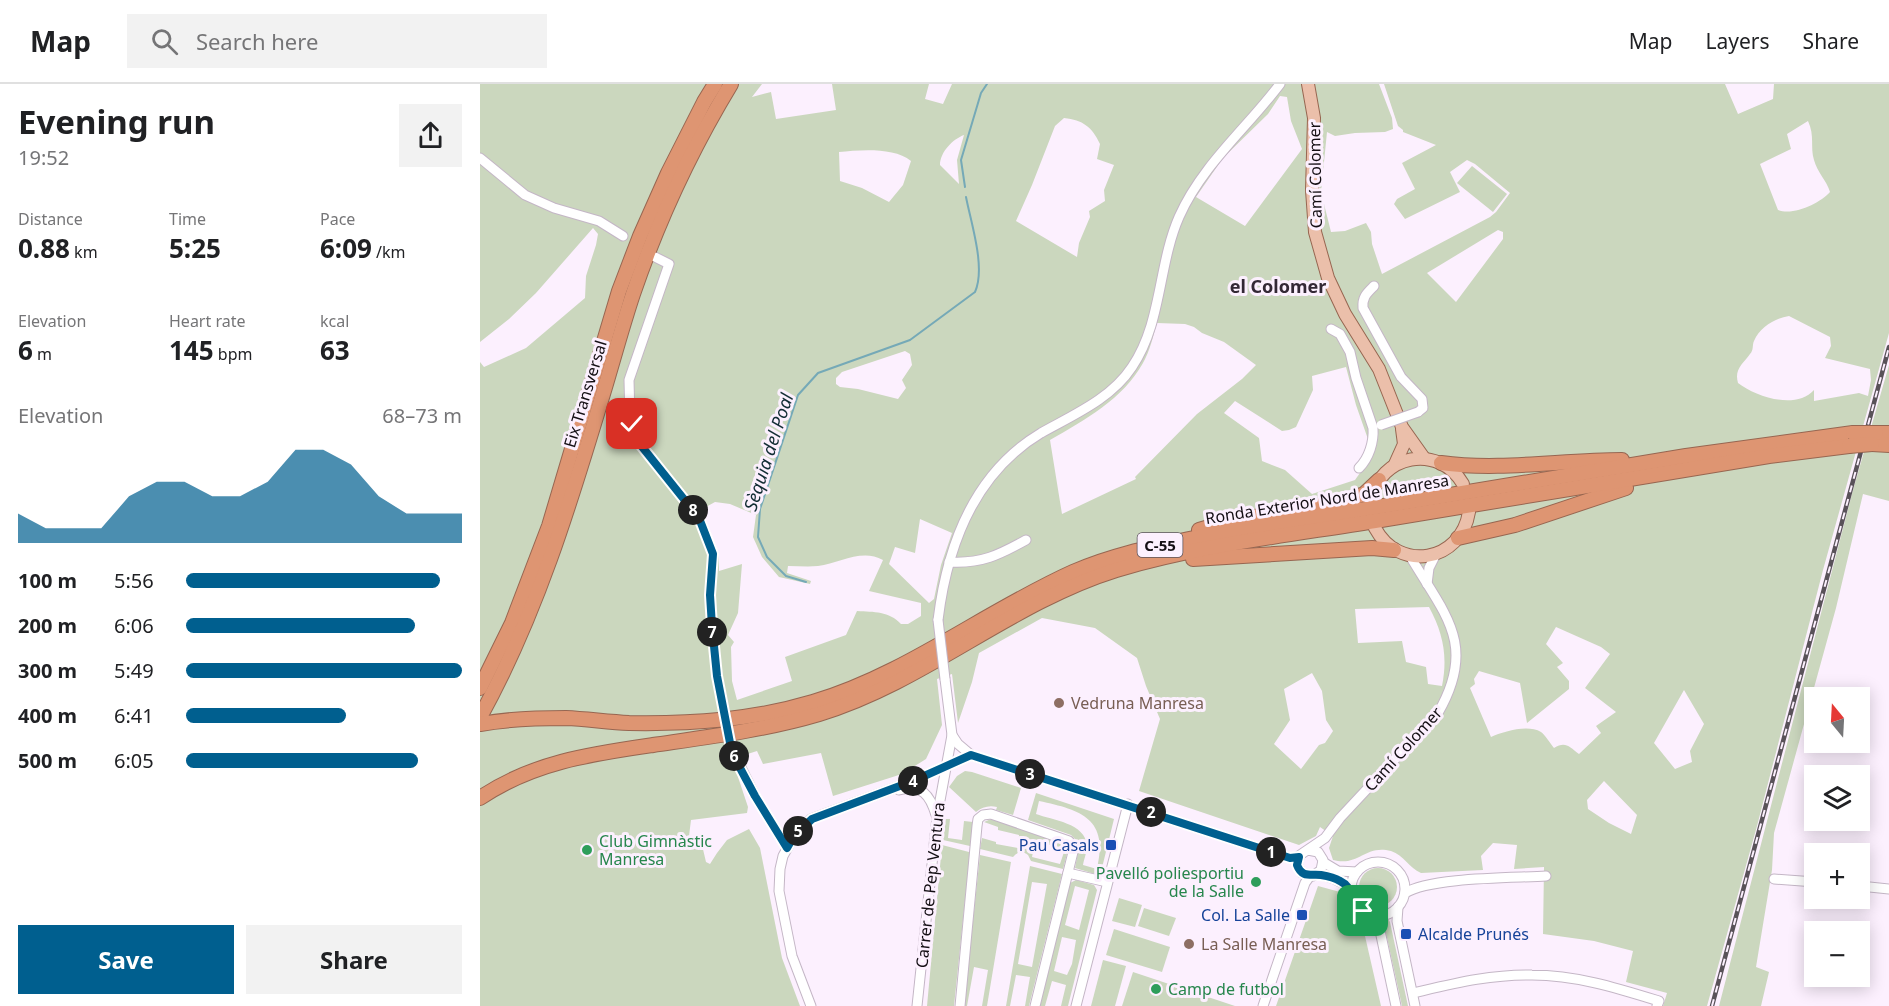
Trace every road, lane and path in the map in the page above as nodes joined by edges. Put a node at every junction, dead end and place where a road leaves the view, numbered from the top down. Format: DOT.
graph roads {
  1 [pos="715,84"];
  2 [pos="731,84"];
  3 [pos="742,84"];
  4 [pos="1280,84"];
  5 [pos="1308,84"];
  6 [pos="480,158"];
  7 [pos="679,180"];
  8 [pos="622,236"];
  9 [pos="655,257"];
  10 [pos="1374,286"];
  11 [pos="1331,329"];
  12 [pos="1377,427"];
  13 [pos="1402,427"];
  14 [pos="1879,437"];
  15 [pos="1851,440"];
  16 [pos="1889,445"];
  17 [pos="1424,458"];
  18 [pos="1660,460"];
  19 [pos="1441,463"];
  20 [pos="1395,464"];
  21 [pos="1359,468"];
  22 [pos="1698,469"];
  23 [pos="1378,480"];
  24 [pos="1464,484"];
  25 [pos="1371,501"];
  26 [pos="1469,512"];
  27 [pos="1375,528"];
  28 [pos="1458,538"];
  29 [pos="1026,540"];
  30 [pos="1394,550"];
  31 [pos="1436,554"];
  32 [pos="1142,556"];
  33 [pos="1410,556"];
  34 [pos="949,562"];
  35 [pos="1427,584"];
  36 [pos="480,688"];
  37 [pos="480,717"];
  38 [pos="480,724"];
  39 [pos="952,735"];
  40 [pos="971,755"];
  41 [pos="572,760"];
  42 [pos="946,765"];
  43 [pos="480,798"];
  44 [pos="862,800"];
  45 [pos="1128,804"];
  46 [pos="480,807"];
  47 [pos="937,817"];
  48 [pos="1325,838"];
  49 [pos="787,848"];
  50 [pos="1308,850"];
  51 [pos="1299,857"];
  52 [pos="1323,860"];
  53 [pos="1357,872"];
  54 [pos="1068,873"];
  55 [pos="1313,875"];
  56 [pos="1546,876"];
  57 [pos="1403,877"];
  58 [pos="1774,879"];
  59 [pos="1804,881"];
  60 [pos="1107,882"];
  61 [pos="1423,885"];
  62 [pos="1870,887"];
  63 [pos="1351,889"];
  64 [pos="1889,889"];
  65 [pos="1405,894"];
  66 [pos="1398,907"];
  67 [pos="1369,914"];
  68 [pos="1413,993"];
  69 [pos="1658,1003"];
  70 [pos="811,1006"];
  71 [pos="918,1006"];
  72 [pos="960,1006"];
  73 [pos="1035,1006"];
  74 [pos="1076,1006"];
  75 [pos="1263,1006"];
  76 [pos="1396,1006"];
  77 [pos="1415,1006"];
  1 -- 36 [label="highway, Eix Transversal"];
  2 -- 7 [label="highway, Eix Transversal"];
  3 -- 7 [label="highway"];
  4 -- 34 [label="street"];
  5 -- 13 [label="main road, Camí Colomer"];
  6 -- 8 [label="street"];
  7 -- 37 [label="highway, Eix Transversal"];
  9 -- 49 [label="street, bridge"];
  10 -- 12 [label="street, bridge"];
  11 -- 12 [label="street"];
  12 -- 21 [label="street"];
  13 -- 17 [label="main road, Camí Colomer"];
  13 -- 20 [label="main road, Camí Colomer"];
  14 -- 15 [label="highway, Ronda Exterior Nord de Manresa / C-55, bridge"];
  14 -- 16 [label="highway, Ronda Exterior Nord de Manresa / C-55"];
  15 -- 18 [label="highway, Ronda Exterior Nord de Manresa / C-55"];
  15 -- 22 [label="highway, Ronda Exterior Nord de Manresa / C-55"];
  17 -- 19 [label="main road"];
  17 -- 20 [label="main road"];
  18 -- 19 [label="highway"];
  18 -- 32 [label="highway, Ronda Exterior Nord de Manresa / C-55"];
  19 -- 24 [label="main road"];
  20 -- 23 [label="main road"];
  22 -- 28 [label="highway"];
  22 -- 32 [label="highway, Ronda Exterior Nord de Manresa / C-55"];
  23 -- 25 [label="main road"];
  23 -- 32 [label="highway"];
  26 -- 28 [label="main road"];
  27 -- 30 [label="main road"];
  28 -- 31 [label="main road"];
  29 -- 34 [label="street"];
  30 -- 32 [label="highway"];
  30 -- 33 [label="main road"];
  31 -- 33 [label="main road"];
  31 -- 35 [label="street"];
  32 -- 38 [label="highway, Ronda Exterior Nord de Manresa / C-55"];
  32 -- 41 [label="highway, Ronda Exterior Nord de Manresa / C-55"];
  33 -- 35 [label="street, Camí Colomer"];
  34 -- 39 [label="street, bridge"];
  35 -- 48 [label="street, Camí Colomer"];
  39 -- 40 [label="street"];
  39 -- 42 [label="street, Carrer de Pep Ventura"];
  40 -- 42 [label="street"];
  40 -- 45 [label="street"];
  41 -- 43 [label="highway"];
  41 -- 46 [label="highway"];
  42 -- 44 [label="street"];
  42 -- 47 [label="street, Carrer de Pep Ventura"];
  44 -- 47 [label="street"];
  44 -- 49 [label="street"];
  45 -- 51 [label="street"];
  45 -- 60 [label="street"];
  47 -- 71 [label="street, Carrer de Pep Ventura"];
  48 -- 50 [label="street, Camí Colomer"];
  48 -- 52 [label="street, Camí Colomer"];
  49 -- 70 [label="street"];
  50 -- 51 [label="street"];
  50 -- 52 [label="street"];
  51 -- 55 [label="street"];
  52 -- 53 [label="street"];
  52 -- 55 [label="street"];
  53 -- 57 [label="street"];
  53 -- 63 [label="street"];
  54 -- 60 [label="street"];
  54 -- 72 [label="street"];
  54 -- 73 [label="street"];
  55 -- 63 [label="street"];
  55 -- 75 [label="street"];
  56 -- 61 [label="street"];
  57 -- 61 [label="street"];
  57 -- 65 [label="street"];
  58 -- 59 [label="street"];
  60 -- 74 [label="street"];
  61 -- 65 [label="street"];
  62 -- 64 [label="street"];
  63 -- 67 [label="street"];
  65 -- 66 [label="street"];
  66 -- 67 [label="street"];
  66 -- 68 [label="street"];
  67 -- 76 [label="street"];
  68 -- 69 [label="street"];
  68 -- 77 [label="street"];
}
